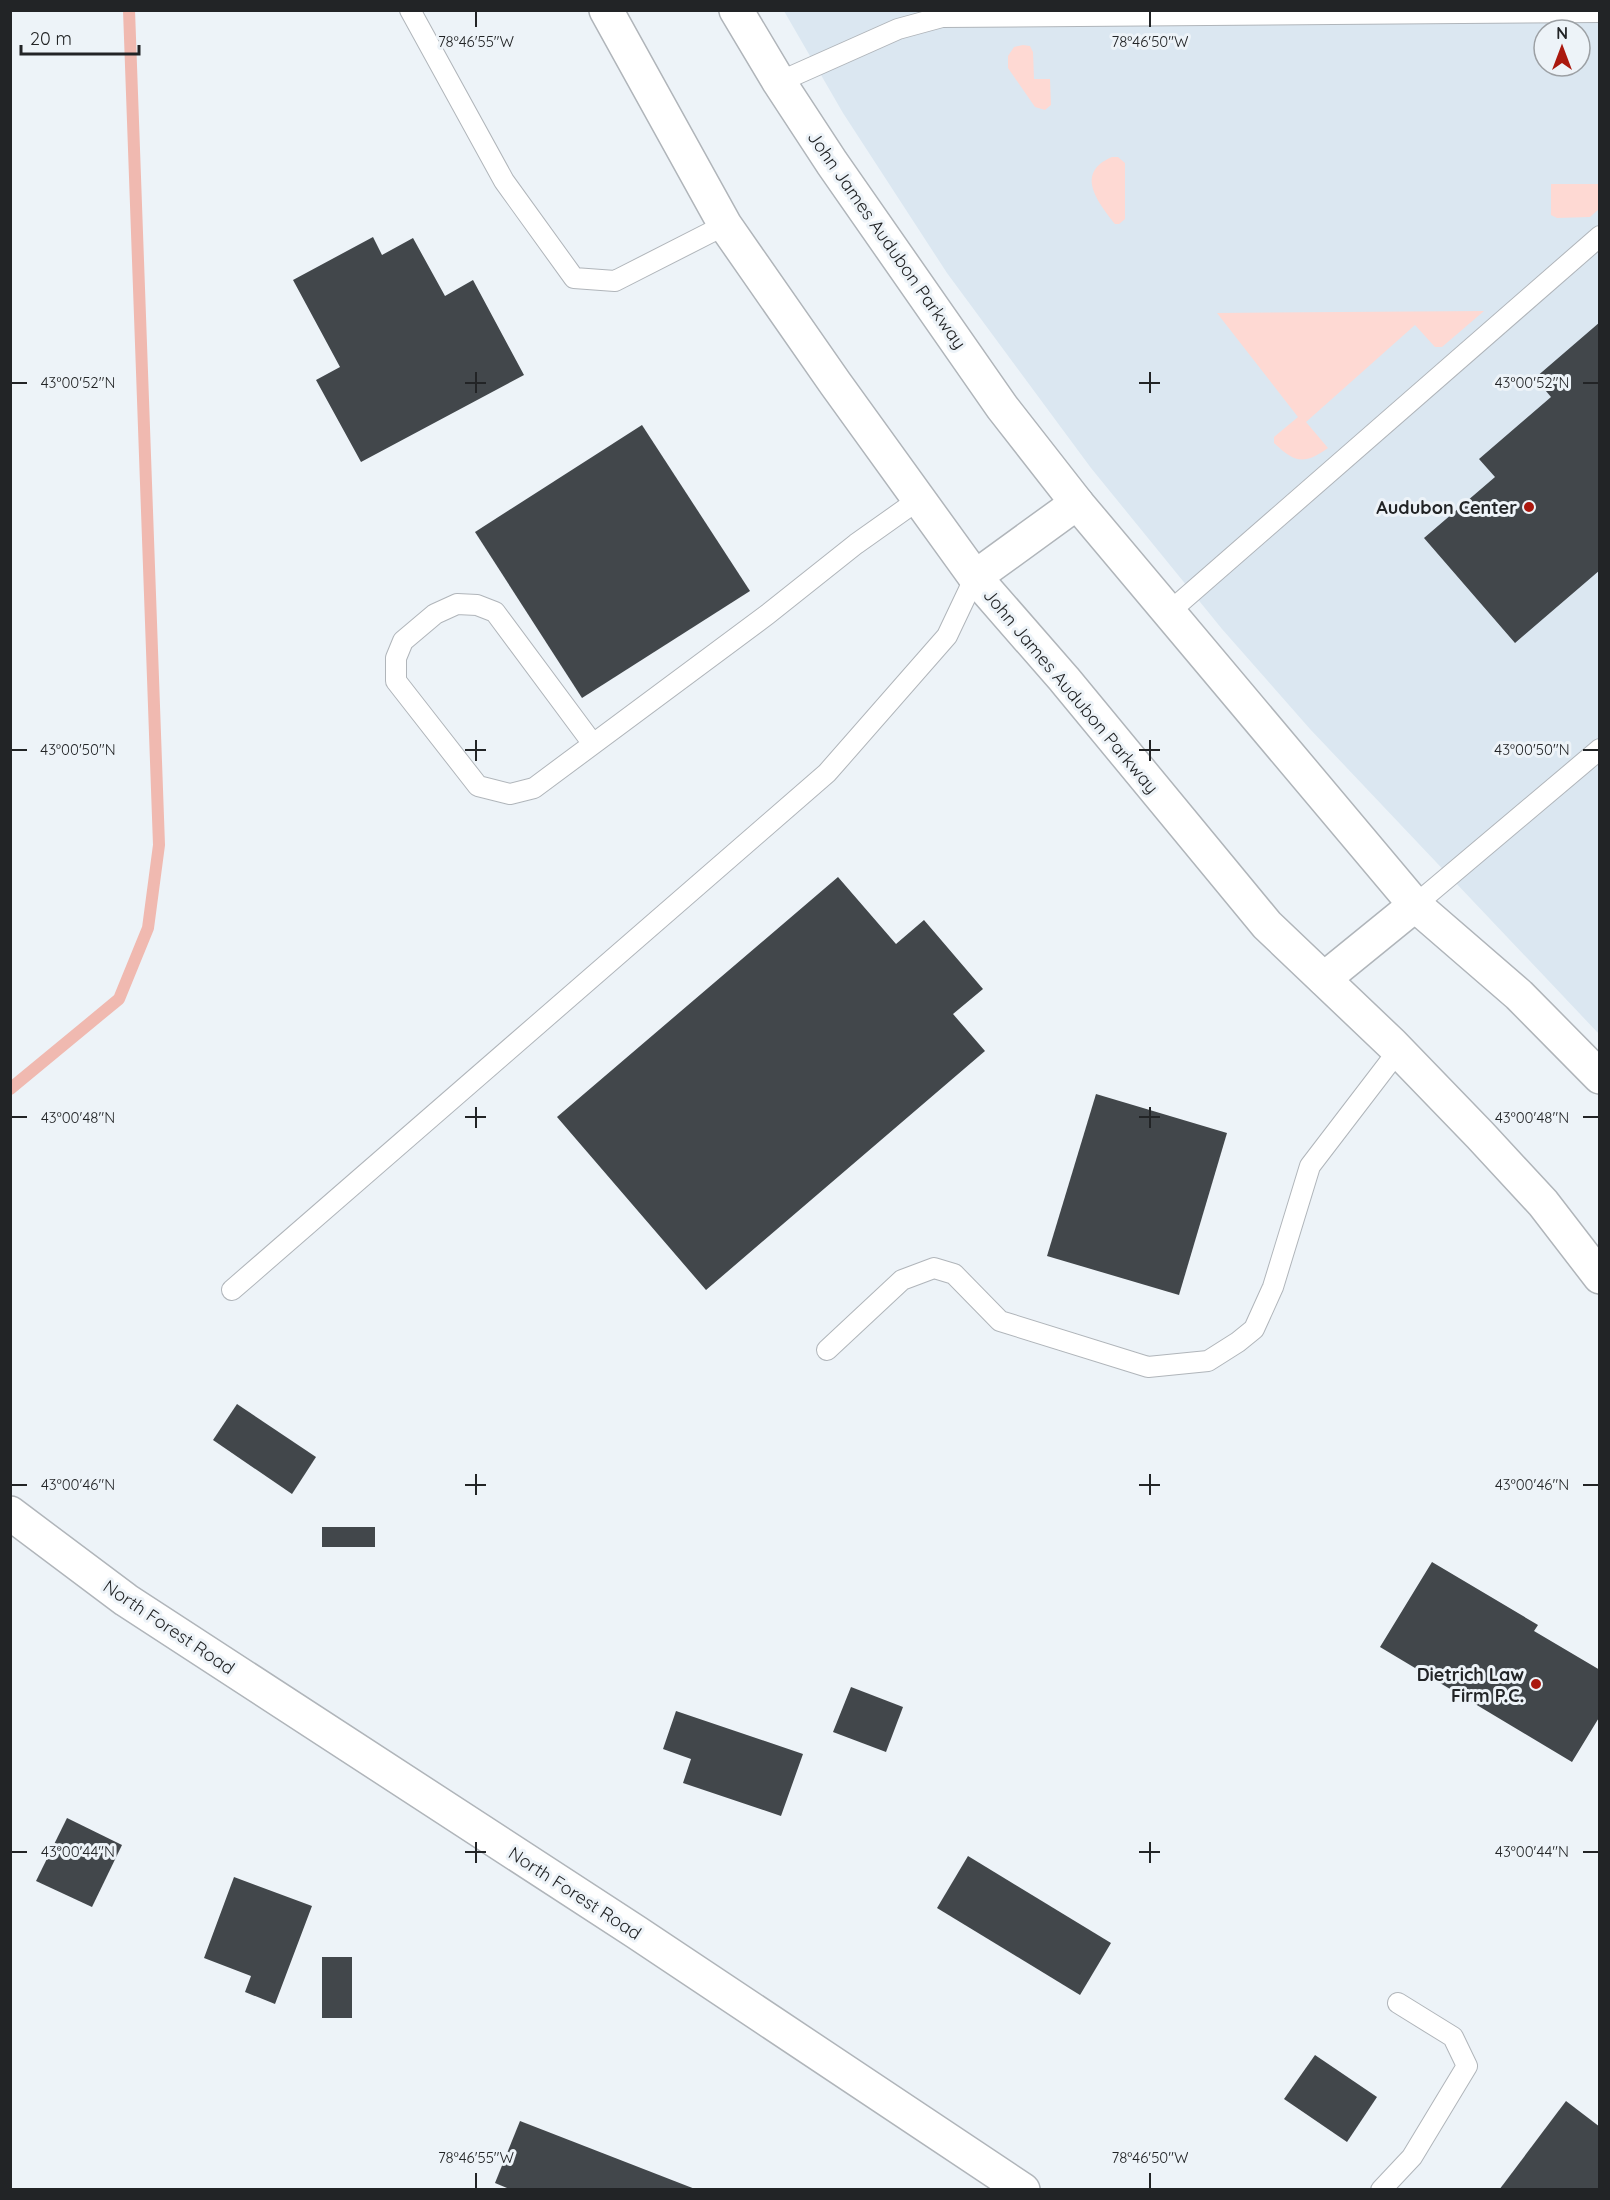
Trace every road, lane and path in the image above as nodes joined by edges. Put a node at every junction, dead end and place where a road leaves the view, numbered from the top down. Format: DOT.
graph roads {
  1 [pos="410,10"];
  2 [pos="606,10"];
  3 [pos="736,10"];
  4 [pos="1599,12"];
  5 [pos="779,82"];
  6 [pos="725,225"];
  7 [pos="1599,236"];
  8 [pos="918,500"];
  9 [pos="1077,503"];
  10 [pos="975,577"];
  11 [pos="1168,613"];
  12 [pos="594,744"];
  13 [pos="1599,749"];
  14 [pos="1415,905"];
  15 [pos="1324,979"];
  16 [pos="1398,1051"];
  17 [pos="1599,1077"];
  18 [pos="1599,1277"];
  19 [pos="232,1290"];
  20 [pos="827,1350"];
  21 [pos="10,1513"];
  22 [pos="1398,2003"];
  23 [pos="1023,2190"];
  24 [pos="1381,2190"];
  1 -- 6 [label="lane"];
  2 -- 6 [label="main road, John James Audubon Parkway"];
  3 -- 5 [label="main road, John James Audubon Parkway"];
  4 -- 5 [label="lane"];
  5 -- 9 [label="main road, John James Audubon Parkway"];
  6 -- 8 [label="main road, John James Audubon Parkway"];
  7 -- 11 [label="lane"];
  8 -- 10 [label="main road, John James Audubon Parkway"];
  8 -- 12 [label="lane"];
  9 -- 10 [label="main road"];
  9 -- 11 [label="main road, John James Audubon Parkway"];
  10 -- 15 [label="main road, John James Audubon Parkway"];
  10 -- 19 [label="lane"];
  11 -- 14 [label="main road, John James Audubon Parkway"];
  12 -- 12 [label="lane"];
  13 -- 14 [label="lane"];
  14 -- 15 [label="main road"];
  14 -- 17 [label="main road, John James Audubon Parkway"];
  15 -- 16 [label="main road, John James Audubon Parkway"];
  16 -- 18 [label="main road, John James Audubon Parkway"];
  16 -- 20 [label="lane"];
  21 -- 23 [label="main road, North Forest Road"];
  22 -- 24 [label="lane"];
}
